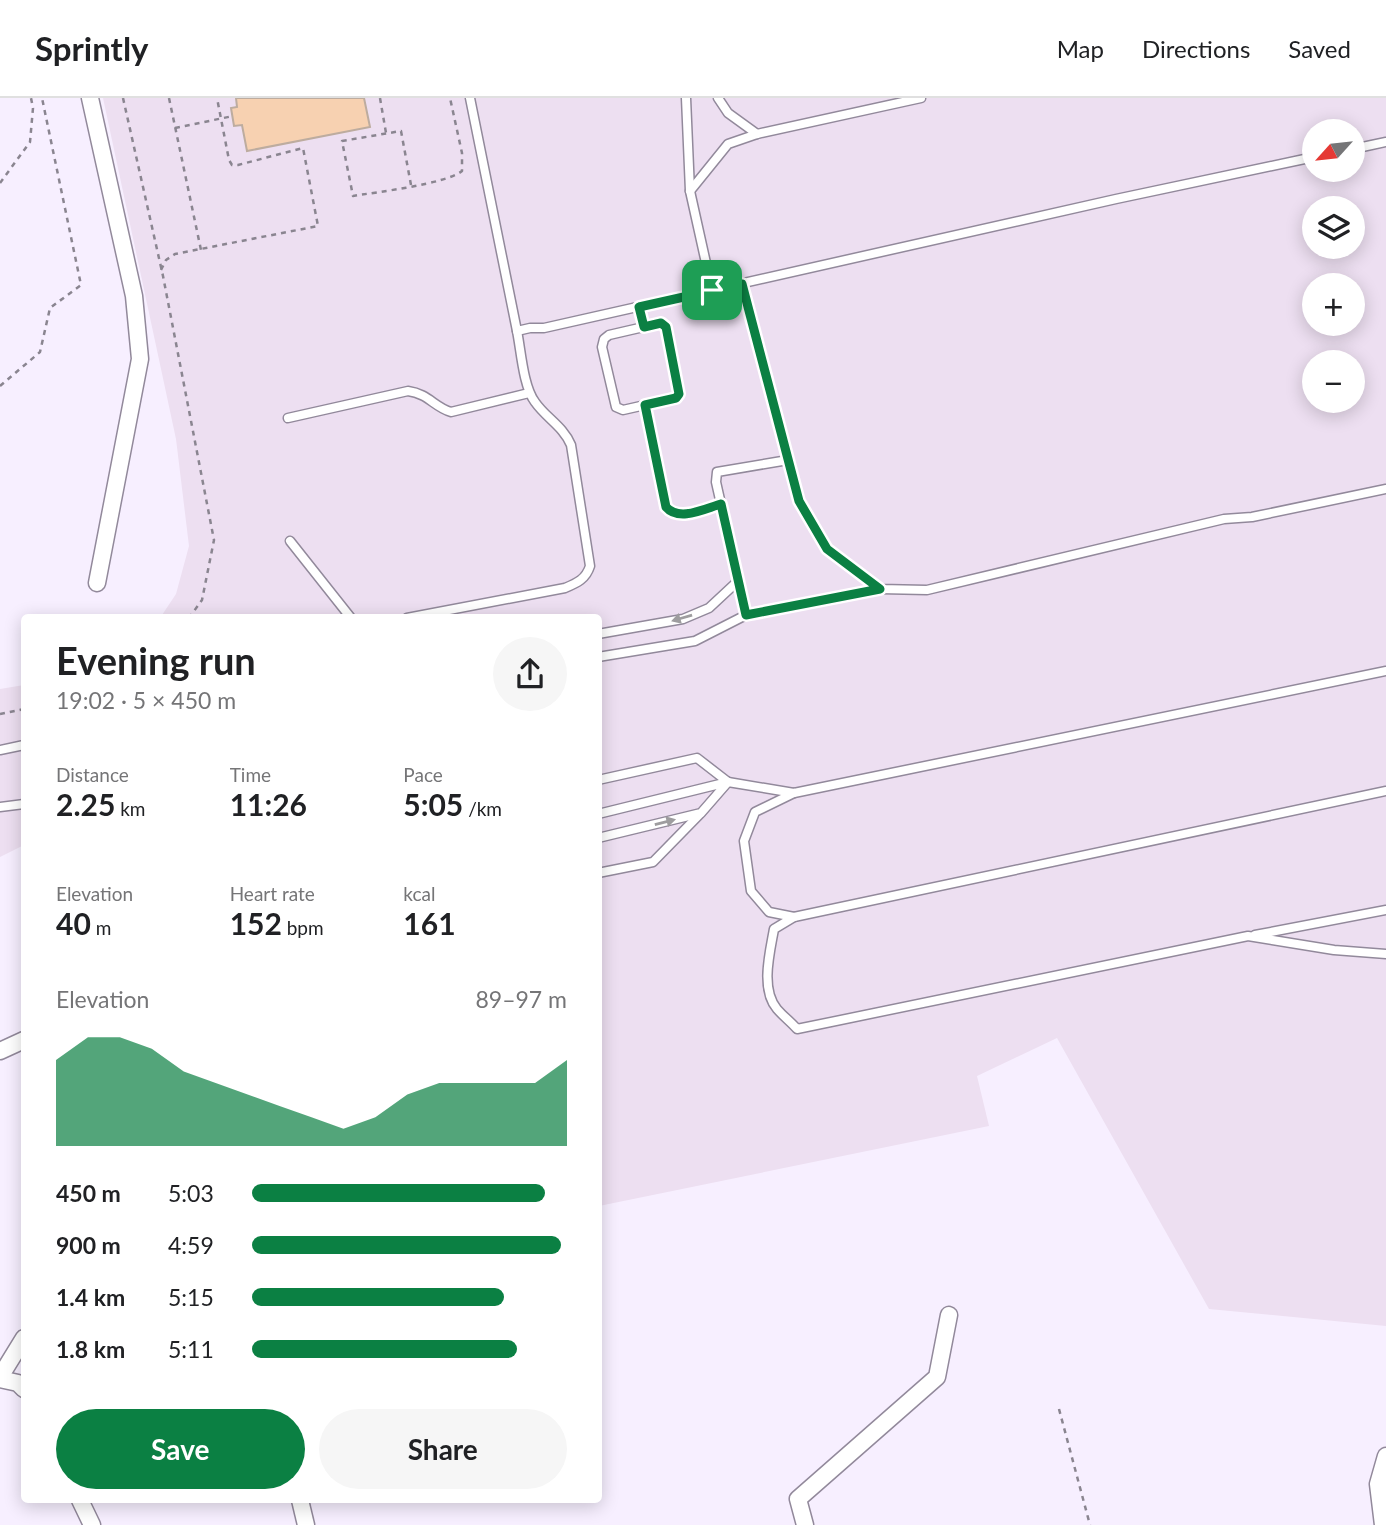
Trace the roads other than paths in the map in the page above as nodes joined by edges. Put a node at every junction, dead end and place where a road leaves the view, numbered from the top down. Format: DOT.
graph roads {
  1 [pos="90,98"];
  2 [pos="470,98"];
  3 [pos="686,98"];
  4 [pos="718,98"];
  5 [pos="921,98"];
  6 [pos="757,134"];
  7 [pos="1386,142"];
  8 [pos="1365,146"];
  9 [pos="1302,160"];
  10 [pos="690,191"];
  11 [pos="742,284"];
  12 [pos="712,290"];
  13 [pos="639,307"];
  14 [pos="644,327"];
  15 [pos="517,331"];
  16 [pos="529,393"];
  17 [pos="645,405"];
  18 [pos="288,418"];
  19 [pos="788,460"];
  20 [pos="1386,489"];
  21 [pos="721,504"];
  22 [pos="290,541"];
  23 [pos="738,581"];
  24 [pos="97,583"];
  25 [pos="880,589"];
  26 [pos="348,614"];
  27 [pos="428,614"];
  28 [pos="746,615"];
  29 [pos="602,633"];
  30 [pos="602,656"];
  31 [pos="1386,671"];
  32 [pos="21,746"];
  33 [pos="0,750"];
  34 [pos="602,779"];
  35 [pos="728,782"];
  36 [pos="1386,791"];
  37 [pos="794,793"];
  38 [pos="21,804"];
  39 [pos="0,807"];
  40 [pos="602,813"];
  41 [pos="701,813"];
  42 [pos="602,837"];
  43 [pos="602,872"];
  44 [pos="1386,910"];
  45 [pos="794,917"];
  46 [pos="1248,936"];
  47 [pos="1386,954"];
  48 [pos="21,1041"];
  49 [pos="0,1051"];
  50 [pos="948,1315"];
  51 [pos="21,1343"];
  52 [pos="0,1378"];
  53 [pos="21,1386"];
  54 [pos="1386,1456"];
  55 [pos="81,1503"];
  56 [pos="301,1503"];
  57 [pos="92,1525"];
  58 [pos="306,1525"];
  59 [pos="805,1525"];
  60 [pos="1383,1525"];
  1 -- 24 [label="street"];
  2 -- 15 [label="lane"];
  3 -- 10 [label="lane"];
  4 -- 6 [label="lane"];
  5 -- 6 [label="lane"];
  6 -- 10 [label="lane"];
  7 -- 8 [label="lane"];
  9 -- 11 [label="lane"];
  10 -- 12 [label="lane"];
  11 -- 12 [label="lane"];
  11 -- 19 [label="lane"];
  12 -- 13 [label="lane"];
  13 -- 14 [label="lane"];
  13 -- 15 [label="lane"];
  14 -- 17 [label="lane"];
  14 -- 17 [label="lane"];
  15 -- 16 [label="lane"];
  16 -- 18 [label="lane"];
  16 -- 27 [label="lane"];
  17 -- 21 [label="lane"];
  19 -- 21 [label="lane"];
  19 -- 25 [label="lane"];
  20 -- 25 [label="lane"];
  21 -- 23 [label="lane"];
  22 -- 26 [label="lane"];
  23 -- 28 [label="lane"];
  23 -- 29 [label="lane, one-way"];
  25 -- 28 [label="lane"];
  28 -- 30 [label="lane"];
  31 -- 37 [label="lane"];
  32 -- 33 [label="lane"];
  34 -- 35 [label="lane"];
  35 -- 37 [label="lane"];
  35 -- 40 [label="lane"];
  35 -- 41 [label="lane"];
  36 -- 45 [label="lane"];
  37 -- 45 [label="lane"];
  38 -- 39 [label="lane"];
  42 -- 41 [label="lane, one-way"];
  41 -- 43 [label="lane"];
  44 -- 46 [label="lane"];
  45 -- 46 [label="lane"];
  46 -- 47 [label="lane"];
  48 -- 49 [label="street"];
  50 -- 59 [label="street"];
  51 -- 52 [label="street"];
  52 -- 53 [label="street"];
  54 -- 60 [label="street"];
  55 -- 57 [label="street"];
  56 -- 58 [label="street"];
}
